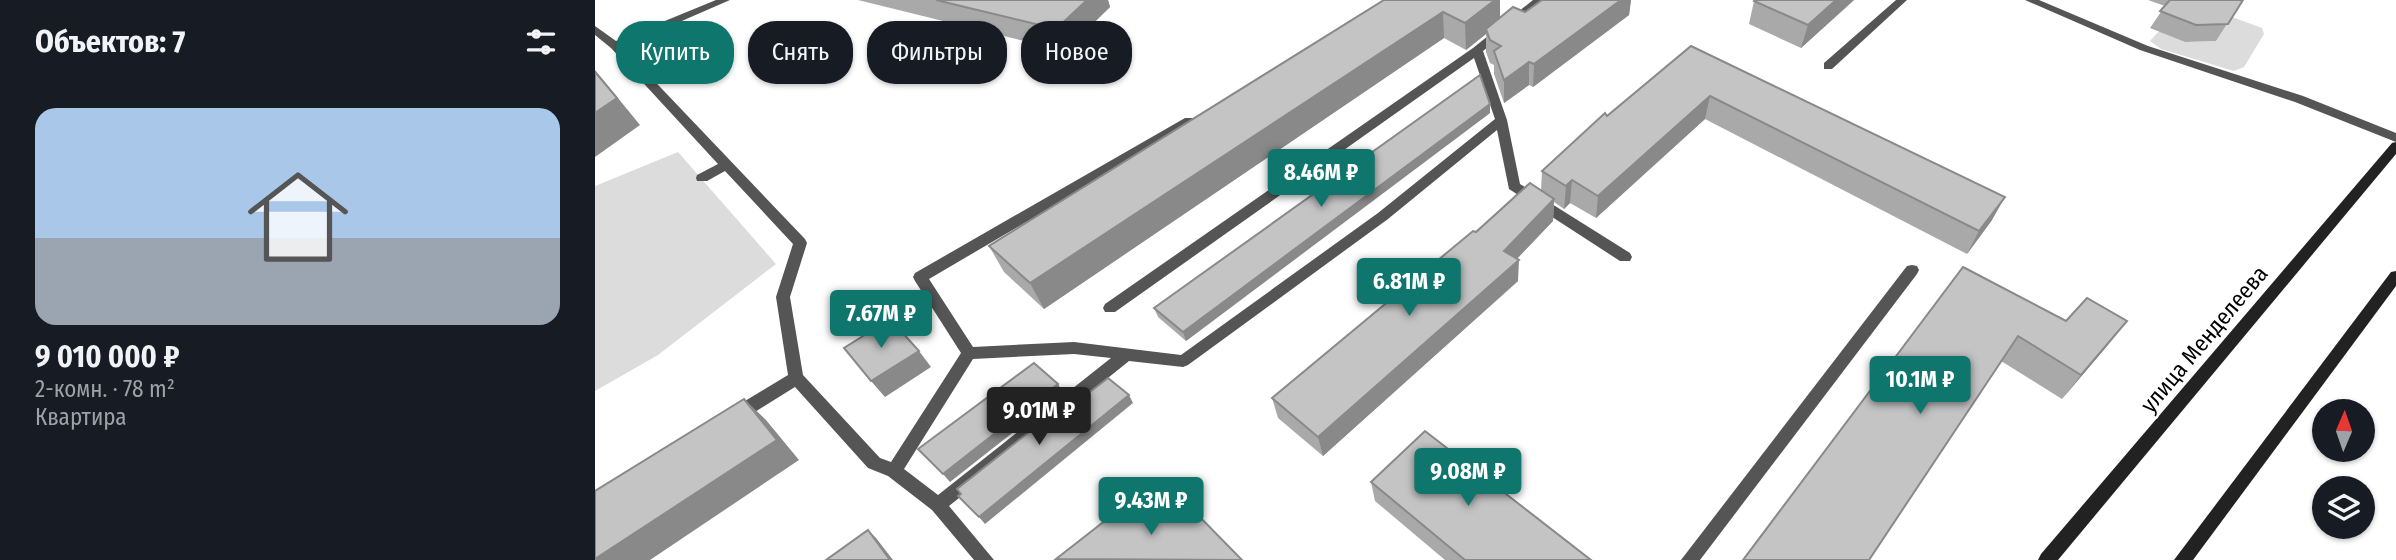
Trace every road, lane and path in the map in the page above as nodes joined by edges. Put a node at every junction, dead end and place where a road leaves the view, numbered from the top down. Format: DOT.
graph roads {
  1 [pos="725,0"];
  2 [pos="1540,0"];
  3 [pos="1902,0"];
  4 [pos="2031,0"];
  5 [pos="596,34"];
  6 [pos="615,46"];
  7 [pos="1477,50"];
  8 [pos="1828,66"];
  9 [pos="1196,118"];
  10 [pos="1501,120"];
  11 [pos="2396,138"];
  12 [pos="2396,146"];
  13 [pos="725,166"];
  14 [pos="702,178"];
  15 [pos="1625,257"];
  16 [pos="1912,271"];
  17 [pos="2396,276"];
  18 [pos="1110,308"];
  19 [pos="969,353"];
  20 [pos="1127,354"];
  21 [pos="796,378"];
  22 [pos="725,422"];
  23 [pos="894,471"];
  24 [pos="937,505"];
  25 [pos="985,560"];
  26 [pos="1691,560"];
  27 [pos="2047,560"];
  28 [pos="2183,560"];
  1 -- 6 [label="lane"];
  2 -- 7 [label="lane"];
  3 -- 8 [label="lane"];
  4 -- 11 [label="lane"];
  5 -- 6 [label="lane"];
  6 -- 13 [label="lane"];
  7 -- 10 [label="lane"];
  7 -- 18 [label="lane"];
  9 -- 19 [label="lane"];
  10 -- 15 [label="lane"];
  10 -- 20 [label="lane"];
  12 -- 27 [label="main road, улица Менделеева"];
  13 -- 14 [label="lane"];
  13 -- 21 [label="lane"];
  16 -- 26 [label="lane"];
  17 -- 28 [label="main road"];
  19 -- 20 [label="lane"];
  19 -- 23 [label="lane"];
  20 -- 24 [label="lane"];
  21 -- 22 [label="lane"];
  21 -- 23 [label="lane"];
  23 -- 24 [label="lane"];
  24 -- 25 [label="lane"];
}
